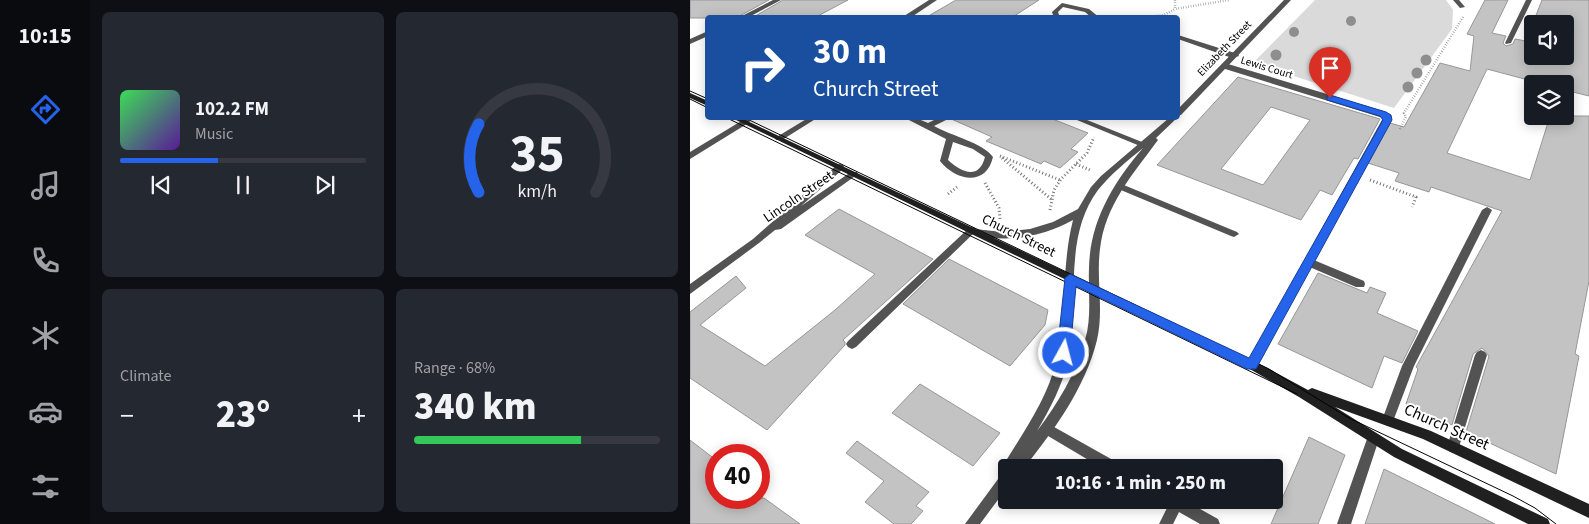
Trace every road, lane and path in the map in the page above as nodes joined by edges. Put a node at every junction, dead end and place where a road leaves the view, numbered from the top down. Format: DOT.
graph roads {
  1 [pos="778,0"];
  2 [pos="934,0"];
  3 [pos="1055,0"];
  4 [pos="1175,0"];
  5 [pos="1229,0"];
  6 [pos="1288,0"];
  7 [pos="1456,0"];
  8 [pos="1529,0"];
  9 [pos="1062,6"];
  10 [pos="1462,7"];
  11 [pos="1175,9"];
  12 [pos="747,15"];
  13 [pos="909,15"];
  14 [pos="1056,15"];
  15 [pos="1093,15"];
  16 [pos="1164,15"];
  17 [pos="705,34"];
  18 [pos="1180,38"];
  19 [pos="690,42"];
  20 [pos="1508,44"];
  21 [pos="1235,56"];
  22 [pos="1225,66"];
  23 [pos="690,95"];
  24 [pos="705,102"];
  25 [pos="1180,111"];
  26 [pos="741,120"];
  27 [pos="810,120"];
  28 [pos="915,120"];
  29 [pos="939,120"];
  30 [pos="1081,120"];
  31 [pos="1171,120"];
  32 [pos="1171,120"];
  33 [pos="746,122"];
  34 [pos="929,125"];
  35 [pos="1098,127"];
  36 [pos="1400,128"];
  37 [pos="779,138"];
  38 [pos="950,138"];
  39 [pos="1143,144"];
  40 [pos="984,151"];
  41 [pos="1000,155"];
  42 [pos="690,156"];
  43 [pos="1076,164"];
  44 [pos="840,167"];
  45 [pos="1090,170"];
  46 [pos="854,174"];
  47 [pos="978,174"];
  48 [pos="1357,176"];
  49 [pos="1060,180"];
  50 [pos="1119,186"];
  51 [pos="1051,200"];
  52 [pos="1412,207"];
  53 [pos="1050,210"];
  54 [pos="1487,210"];
  55 [pos="1080,212"];
  56 [pos="1000,219"];
  57 [pos="972,230"];
  58 [pos="1234,234"];
  59 [pos="756,241"];
  60 [pos="1309,262"];
  61 [pos="1070,278"];
  62 [pos="1360,284"];
  63 [pos="690,290"];
  64 [pos="1096,290"];
  65 [pos="852,344"];
  66 [pos="1481,355"];
  67 [pos="1252,366"];
  68 [pos="1287,384"];
  69 [pos="1388,420"];
  70 [pos="1047,429"];
  71 [pos="1373,439"];
  72 [pos="1453,447"];
  73 [pos="1014,459"];
  74 [pos="1023,459"];
  75 [pos="1099,459"];
  76 [pos="998,486"];
  77 [pos="998,489"];
  78 [pos="991,498"];
  79 [pos="1171,509"];
  80 [pos="1186,509"];
  81 [pos="1589,511"];
  82 [pos="972,524"];
  83 [pos="1166,524"];
  84 [pos="1213,524"];
  85 [pos="1344,524"];
  86 [pos="1543,524"];
  1 -- 12 [label="street"];
  2 -- 13 [label="street"];
  3 -- 9 [label="street"];
  4 -- 11 [label="path"];
  5 -- 11 [label="path"];
  6 -- 21 [label="street, Elizabeth Street"];
  7 -- 10 [label="street"];
  8 -- 20 [label="street"];
  9 -- 14 [label="street"];
  9 -- 15 [label="street"];
  10 -- 36 [label="path"];
  11 -- 16 [label="path"];
  17 -- 19 [label="street"];
  18 -- 21 [label="street"];
  21 -- 22 [label="street, Elizabeth Street"];
  22 -- 25 [label="street, Elizabeth Street"];
  22 -- 48 [label="street, Lewis Court"];
  23 -- 24 [label="main road"];
  26 -- 33 [label="main road, Church Street"];
  27 -- 37 [label="street"];
  28 -- 34 [label="street"];
  29 -- 34 [label="street"];
  30 -- 35 [label="street"];
  31 -- 39 [label="street"];
  32 -- 50 [label="street"];
  33 -- 37 [label="main road, Church Street"];
  33 -- 42 [label="street"];
  34 -- 38 [label="street"];
  35 -- 39 [label="street"];
  35 -- 43 [label="path"];
  37 -- 44 [label="main road, Church Street"];
  38 -- 40 [label="street"];
  38 -- 47 [label="street"];
  39 -- 55 [label="street"];
  40 -- 41 [label="path"];
  40 -- 47 [label="street"];
  41 -- 49 [label="path"];
  41 -- 51 [label="path"];
  43 -- 45 [label="path"];
  43 -- 49 [label="path"];
  44 -- 46 [label="main road, Church Street"];
  44 -- 59 [label="street, Lincoln Street"];
  46 -- 57 [label="main road, Church Street"];
  46 -- 59 [label="street, Lincoln Street"];
  47 -- 56 [label="path"];
  48 -- 52 [label="path"];
  48 -- 60 [label="street"];
  49 -- 51 [label="path"];
  50 -- 58 [label="street"];
  50 -- 64 [label="street"];
  51 -- 53 [label="path"];
  54 -- 69 [label="street"];
  55 -- 57 [label="street"];
  55 -- 61 [label="street"];
  57 -- 61 [label="main road, Church Street"];
  57 -- 65 [label="street"];
  59 -- 63 [label="street, Lincoln Street"];
  60 -- 62 [label="street"];
  60 -- 67 [label="street"];
  61 -- 64 [label="main road, Church Street"];
  61 -- 73 [label="street"];
  64 -- 67 [label="main road, Church Street"];
  64 -- 70 [label="street"];
  66 -- 72 [label="street"];
  67 -- 68 [label="main road, Church Street"];
  68 -- 69 [label="main road, Church Street"];
  68 -- 71 [label="main road, Church Street"];
  69 -- 72 [label="main road, Church Street"];
  70 -- 74 [label="street"];
  70 -- 75 [label="street"];
  71 -- 85 [label="street"];
  71 -- 86 [label="main road, Church Street"];
  72 -- 81 [label="main road, Church Street"];
  76 -- 78 [label="street"];
  77 -- 78 [label="street"];
  78 -- 82 [label="street"];
  79 -- 83 [label="street"];
  80 -- 84 [label="street"];
}
